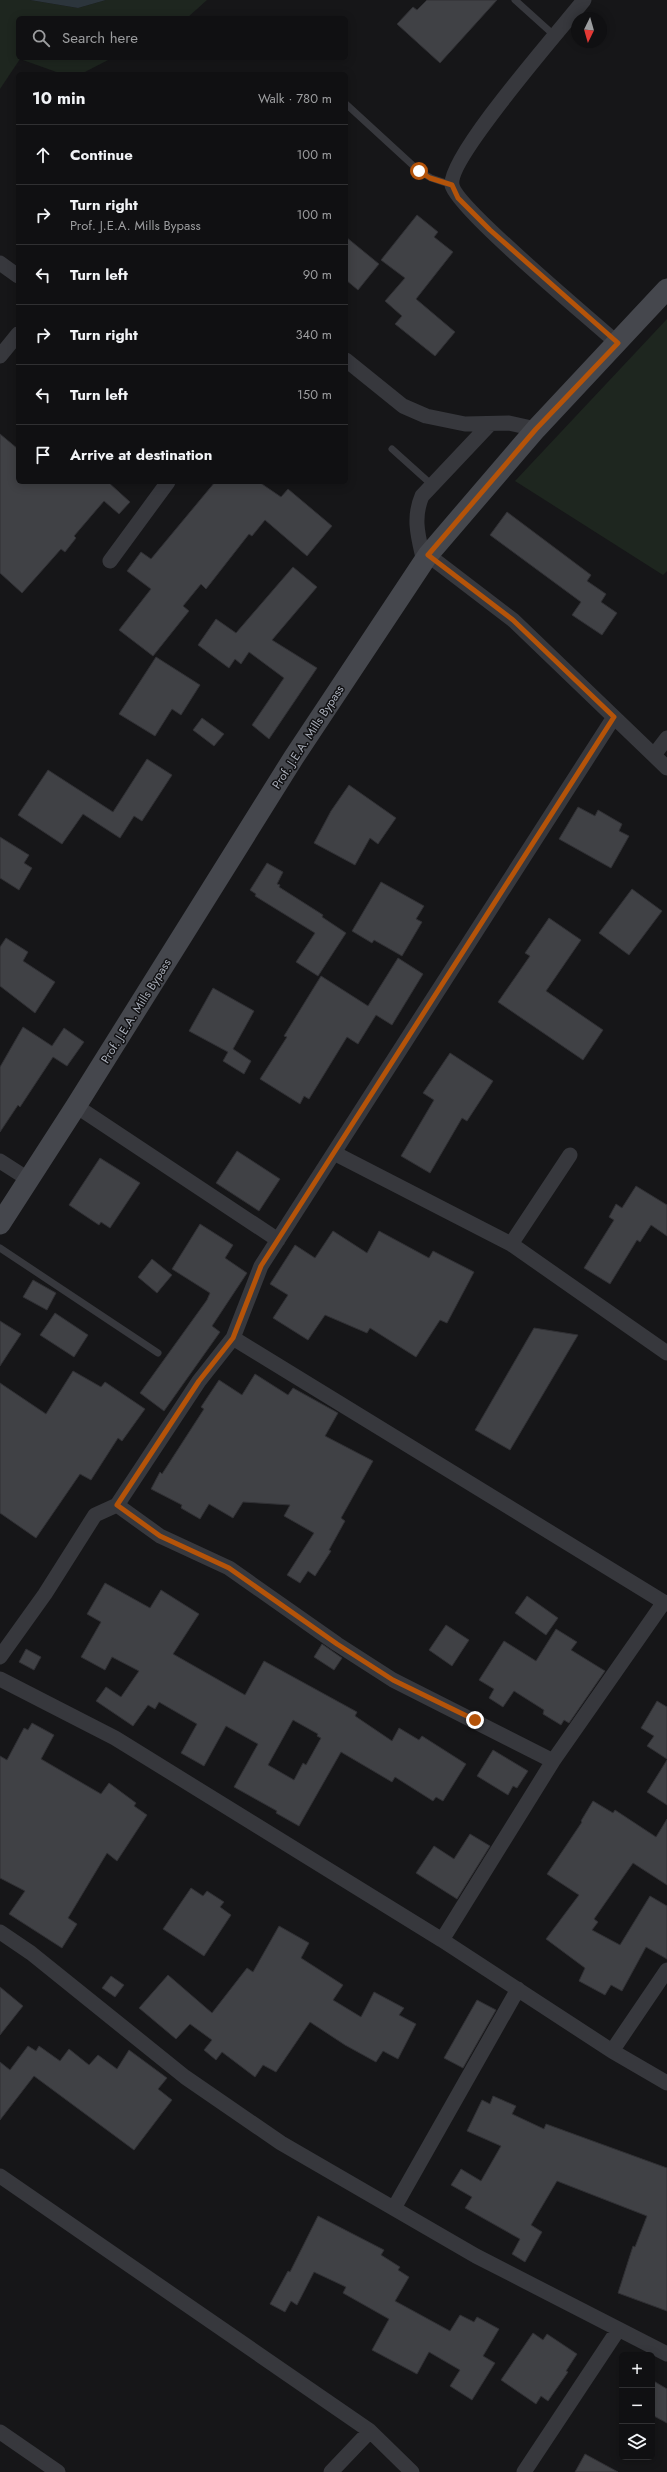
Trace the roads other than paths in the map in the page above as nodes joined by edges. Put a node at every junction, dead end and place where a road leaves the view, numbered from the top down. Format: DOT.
graph roads {
  1 [pos="515,0"];
  2 [pos="584,0"];
  3 [pos="556,36"];
  4 [pos="348,106"];
  5 [pos="452,185"];
  6 [pos="0,262"];
  7 [pos="16,274"];
  8 [pos="667,289"];
  9 [pos="16,336"];
  10 [pos="618,343"];
  11 [pos="0,356"];
  12 [pos="348,362"];
  13 [pos="490,424"];
  14 [pos="536,429"];
  15 [pos="392,449"];
  16 [pos="167,484"];
  17 [pos="432,485"];
  18 [pos="426,558"];
  19 [pos="110,561"];
  20 [pos="614,717"];
  21 [pos="667,738"];
  22 [pos="654,755"];
  23 [pos="667,768"];
  24 [pos="76,1106"];
  25 [pos="334,1153"];
  26 [pos="570,1155"];
  27 [pos="0,1161"];
  28 [pos="28,1179"];
  29 [pos="0,1224"];
  30 [pos="278,1240"];
  31 [pos="511,1244"];
  32 [pos="0,1248"];
  33 [pos="233,1338"];
  34 [pos="158,1353"];
  35 [pos="667,1353"];
  36 [pos="117,1505"];
  37 [pos="665,1603"];
  38 [pos="0,1657"];
  39 [pos="0,1678"];
  40 [pos="553,1761"];
  41 [pos="0,1932"];
  42 [pos="442,1940"];
  43 [pos="667,1970"];
  44 [pos="518,1989"];
  45 [pos="612,2051"];
  46 [pos="667,2083"];
  47 [pos="0,2176"];
  48 [pos="394,2208"];
  49 [pos="618,2330"];
  50 [pos="667,2354"];
  51 [pos="370,2431"];
  52 [pos="0,2432"];
  53 [pos="58,2472"];
  54 [pos="331,2472"];
  55 [pos="412,2472"];
  56 [pos="524,2472"];
  1 -- 3 [label="lane"];
  2 -- 3 [label="street"];
  3 -- 5 [label="street"];
  4 -- 5 [label="lane"];
  5 -- 10 [label="street"];
  6 -- 7 [label="street"];
  8 -- 10 [label="street, Prof. J.E.A. Mills Bypass"];
  9 -- 11 [label="street"];
  10 -- 14 [label="street, Prof. J.E.A. Mills Bypass"];
  12 -- 13 [label="street"];
  13 -- 14 [label="street"];
  13 -- 17 [label="street"];
  14 -- 18 [label="street, Prof. J.E.A. Mills Bypass"];
  15 -- 17 [label="lane"];
  16 -- 19 [label="street"];
  17 -- 18 [label="street"];
  18 -- 20 [label="street"];
  18 -- 24 [label="street, Prof. J.E.A. Mills Bypass"];
  20 -- 22 [label="street"];
  20 -- 25 [label="street"];
  21 -- 22 [label="street"];
  22 -- 23 [label="street"];
  24 -- 28 [label="street, Prof. J.E.A. Mills Bypass"];
  24 -- 30 [label="street"];
  25 -- 30 [label="street"];
  25 -- 31 [label="street"];
  26 -- 31 [label="street"];
  27 -- 28 [label="street"];
  28 -- 29 [label="street, Prof. J.E.A. Mills Bypass"];
  30 -- 33 [label="street"];
  31 -- 35 [label="street"];
  32 -- 34 [label="lane"];
  33 -- 36 [label="street"];
  33 -- 37 [label="street"];
  36 -- 38 [label="street"];
  36 -- 40 [label="street"];
  37 -- 40 [label="street"];
  39 -- 42 [label="street"];
  40 -- 42 [label="street"];
  41 -- 48 [label="street"];
  42 -- 44 [label="street"];
  43 -- 45 [label="street"];
  44 -- 45 [label="street"];
  44 -- 48 [label="street"];
  45 -- 46 [label="street"];
  47 -- 51 [label="street"];
  48 -- 49 [label="street"];
  49 -- 50 [label="street"];
  49 -- 56 [label="street"];
  51 -- 54 [label="street"];
  51 -- 55 [label="street"];
  52 -- 53 [label="street"];
}
